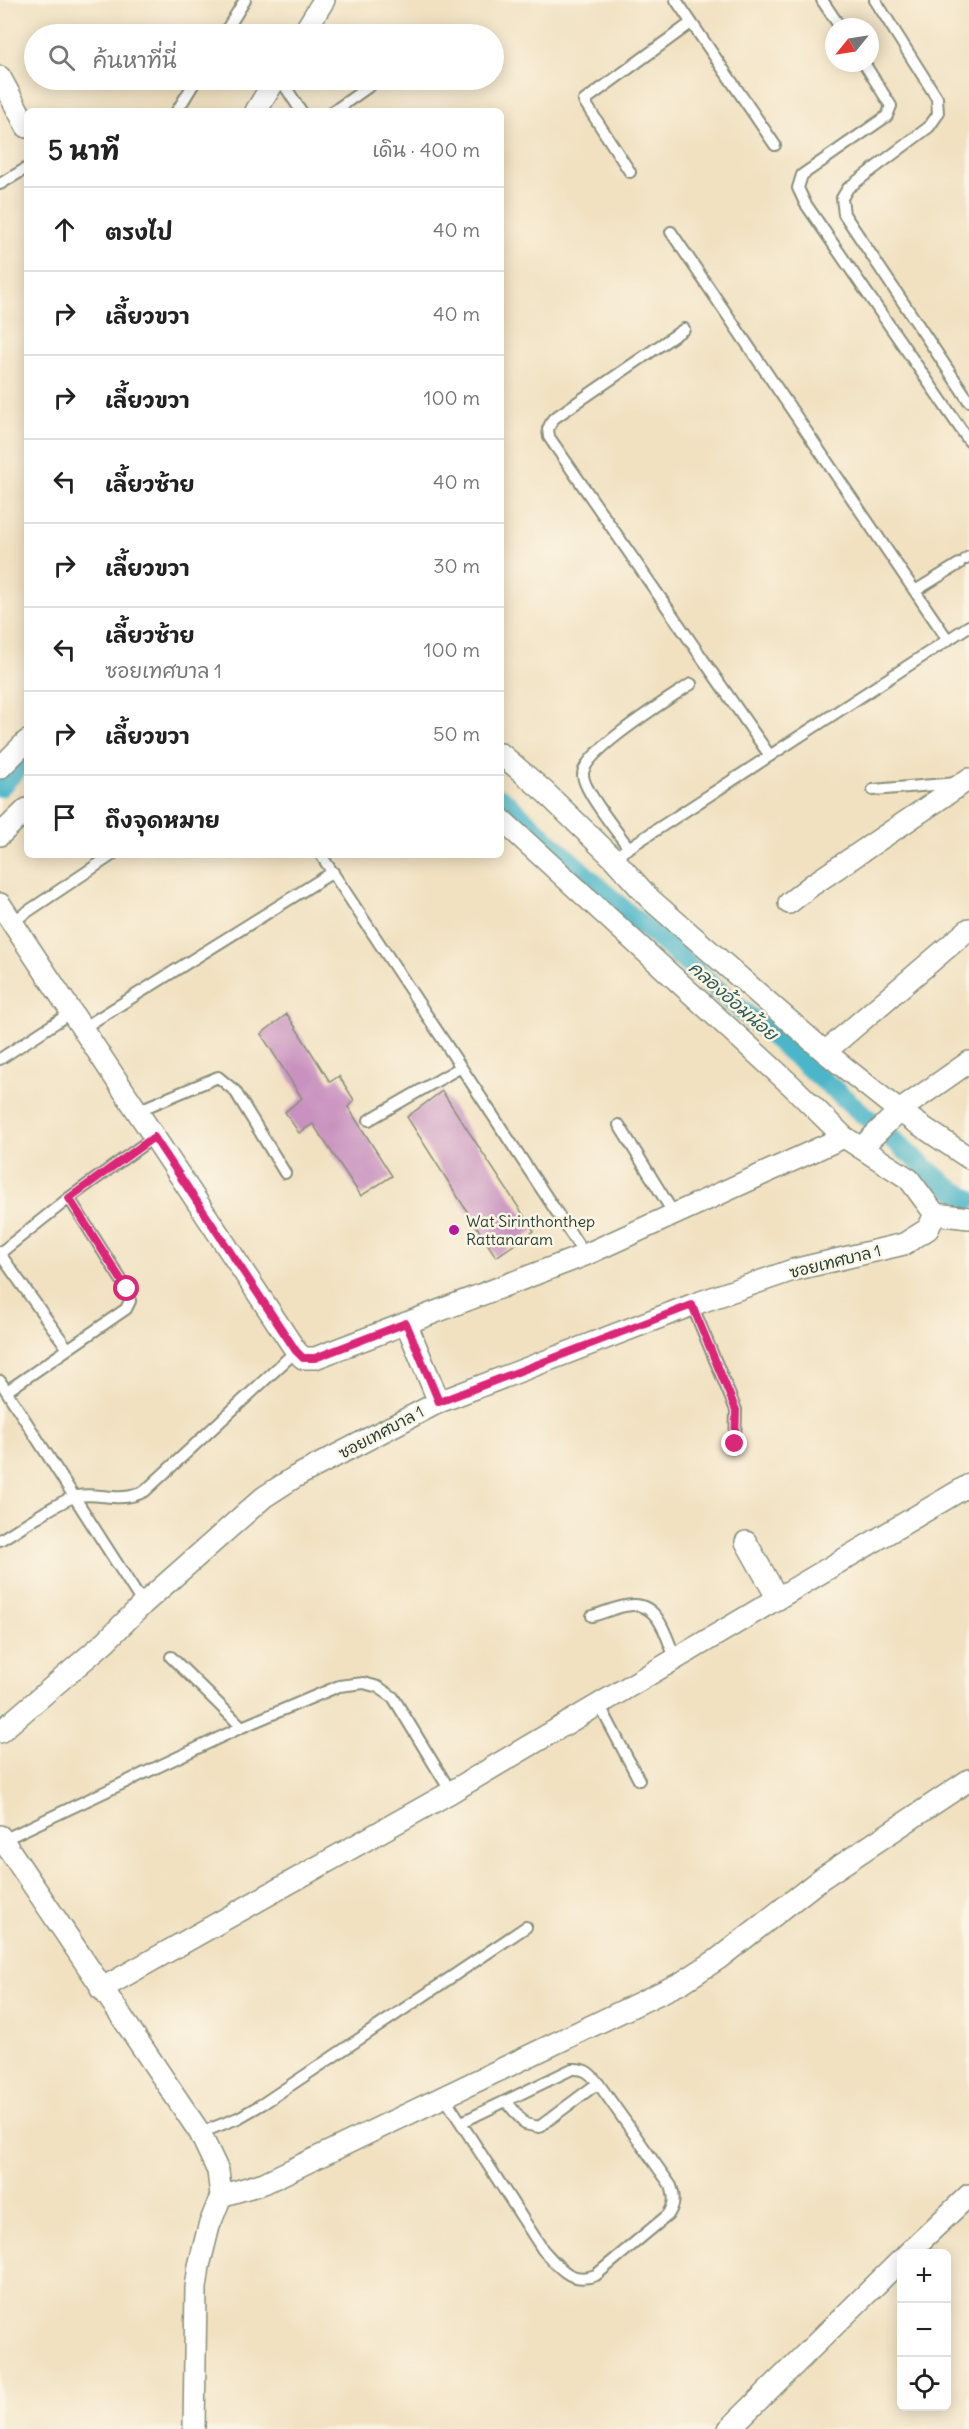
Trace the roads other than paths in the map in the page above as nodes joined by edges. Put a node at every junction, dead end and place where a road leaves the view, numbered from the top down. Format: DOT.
graph roads {
  1 [pos="245,0"];
  2 [pos="324,0"];
  3 [pos="676,0"];
  4 [pos="822,0"];
  5 [pos="874,0"];
  6 [pos="834,18"];
  7 [pos="691,23"];
  8 [pos="230,24"];
  9 [pos="309,24"];
  10 [pos="870,72"];
  11 [pos="0,77"];
  12 [pos="190,90"];
  13 [pos="269,90"];
  14 [pos="287,90"];
  15 [pos="364,90"];
  16 [pos="179,108"];
  17 [pos="258,108"];
  18 [pos="299,108"];
  19 [pos="337,108"];
  20 [pos="24,121"];
  21 [pos="775,145"];
  22 [pos="24,170"];
  23 [pos="630,172"];
  24 [pos="0,184"];
  25 [pos="671,232"];
  26 [pos="684,330"];
  27 [pos="969,401"];
  28 [pos="969,441"];
  29 [pos="965,560"];
  30 [pos="915,591"];
  31 [pos="969,626"];
  32 [pos="948,640"];
  33 [pos="691,684"];
  34 [pos="24,744"];
  35 [pos="770,756"];
  36 [pos="504,757"];
  37 [pos="0,768"];
  38 [pos="966,781"];
  39 [pos="873,790"];
  40 [pos="24,813"];
  41 [pos="504,822"];
  42 [pos="0,835"];
  43 [pos="621,853"];
  44 [pos="108,858"];
  45 [pos="323,858"];
  46 [pos="333,872"];
  47 [pos="789,903"];
  48 [pos="0,904"];
  49 [pos="12,922"];
  50 [pos="969,929"];
  51 [pos="78,1020"];
  52 [pos="825,1052"];
  53 [pos="1,1057"];
  54 [pos="969,1062"];
  55 [pos="461,1067"];
  56 [pos="137,1111"];
  57 [pos="894,1115"];
  58 [pos="369,1120"];
  59 [pos="619,1125"];
  60 [pos="154,1137"];
  61 [pos="859,1141"];
  62 [pos="969,1158"];
  63 [pos="285,1173"];
  64 [pos="69,1198"];
  65 [pos="674,1214"];
  66 [pos="935,1214"];
  67 [pos="969,1218"];
  68 [pos="0,1253"];
  69 [pos="585,1255"];
  70 [pos="692,1305"];
  71 [pos="406,1323"];
  72 [pos="68,1349"];
  73 [pos="296,1351"];
  74 [pos="0,1381"];
  75 [pos="7,1391"];
  76 [pos="439,1402"];
  77 [pos="735,1444"];
  78 [pos="969,1485"];
  79 [pos="73,1497"];
  80 [pos="0,1540"];
  81 [pos="746,1542"];
  82 [pos="777,1599"];
  83 [pos="143,1604"];
  84 [pos="592,1617"];
  85 [pos="171,1657"];
  86 [pos="676,1660"];
  87 [pos="599,1704"];
  88 [pos="242,1726"];
  89 [pos="0,1732"];
  90 [pos="639,1780"];
  91 [pos="969,1780"];
  92 [pos="452,1792"];
  93 [pos="1,1838"];
  94 [pos="526,1928"];
  95 [pos="101,1989"];
  96 [pos="598,2083"];
  97 [pos="445,2098"];
  98 [pos="506,2101"];
  99 [pos="462,2122"];
  100 [pos="200,2133"];
  101 [pos="969,2195"];
  102 [pos="221,2196"];
  103 [pos="911,2249"];
  104 [pos="897,2264"];
  105 [pos="194,2429"];
  106 [pos="729,2429"];
  1 -- 8 [label="lane"];
  2 -- 9 [label="street"];
  3 -- 7 [label="lane"];
  4 -- 6 [label="lane"];
  5 -- 27 [label="lane"];
  7 -- 21 [label="lane"];
  7 -- 23 [label="lane"];
  10 -- 28 [label="lane"];
  11 -- 20 [label="street"];
  12 -- 16 [label="lane"];
  13 -- 17 [label="street"];
  14 -- 18 [label="lane"];
  15 -- 19 [label="lane"];
  22 -- 24 [label="lane"];
  25 -- 30 [label="lane"];
  26 -- 35 [label="lane"];
  29 -- 30 [label="lane"];
  30 -- 32 [label="lane"];
  31 -- 32 [label="lane"];
  32 -- 35 [label="lane"];
  33 -- 43 [label="lane"];
  34 -- 37 [label="street"];
  35 -- 43 [label="lane"];
  36 -- 43 [label="street"];
  38 -- 39 [label="lane"];
  38 -- 47 [label="street"];
  40 -- 42 [label="street"];
  41 -- 61 [label="street"];
  43 -- 52 [label="street"];
  44 -- 49 [label="lane"];
  45 -- 46 [label="lane"];
  46 -- 51 [label="lane"];
  46 -- 55 [label="lane"];
  48 -- 49 [label="street"];
  49 -- 51 [label="street"];
  50 -- 52 [label="street"];
  51 -- 53 [label="lane"];
  51 -- 56 [label="street"];
  52 -- 57 [label="street"];
  54 -- 57 [label="street"];
  55 -- 58 [label="lane"];
  55 -- 69 [label="lane"];
  56 -- 60 [label="street"];
  56 -- 63 [label="lane"];
  57 -- 61 [label="street"];
  57 -- 62 [label="street"];
  59 -- 65 [label="lane"];
  60 -- 64 [label="lane"];
  60 -- 73 [label="street"];
  61 -- 65 [label="street"];
  61 -- 66 [label="street"];
  64 -- 68 [label="lane"];
  64 -- 72 [label="lane"];
  65 -- 69 [label="street"];
  66 -- 67 [label="street"];
  66 -- 70 [label="street, ซอยเทศบาล 1"];
  68 -- 72 [label="lane"];
  69 -- 71 [label="street"];
  70 -- 76 [label="street, ซอยเทศบาล 1"];
  70 -- 77 [label="lane"];
  71 -- 73 [label="street"];
  71 -- 76 [label="street"];
  72 -- 75 [label="lane"];
  73 -- 79 [label="lane"];
  74 -- 75 [label="lane"];
  75 -- 79 [label="lane"];
  76 -- 83 [label="street, ซอยเทศบาล 1"];
  78 -- 82 [label="street"];
  79 -- 80 [label="lane"];
  79 -- 83 [label="lane"];
  81 -- 82 [label="street"];
  82 -- 86 [label="street"];
  83 -- 89 [label="street, ซอยเทศบาล 1"];
  84 -- 86 [label="lane"];
  85 -- 88 [label="lane"];
  86 -- 87 [label="street"];
  87 -- 90 [label="lane"];
  87 -- 92 [label="street"];
  88 -- 92 [label="lane"];
  88 -- 93 [label="lane"];
  91 -- 97 [label="street"];
  92 -- 95 [label="street"];
  93 -- 95 [label="street"];
  94 -- 100 [label="lane"];
  95 -- 100 [label="street"];
  96 -- 98 [label="lane"];
  96 -- 98 [label="lane"];
  96 -- 99 [label="lane"];
  97 -- 99 [label="lane"];
  97 -- 102 [label="street"];
  98 -- 99 [label="lane"];
  100 -- 102 [label="street"];
  101 -- 103 [label="street"];
  102 -- 105 [label="street"];
  104 -- 106 [label="street"];
}
